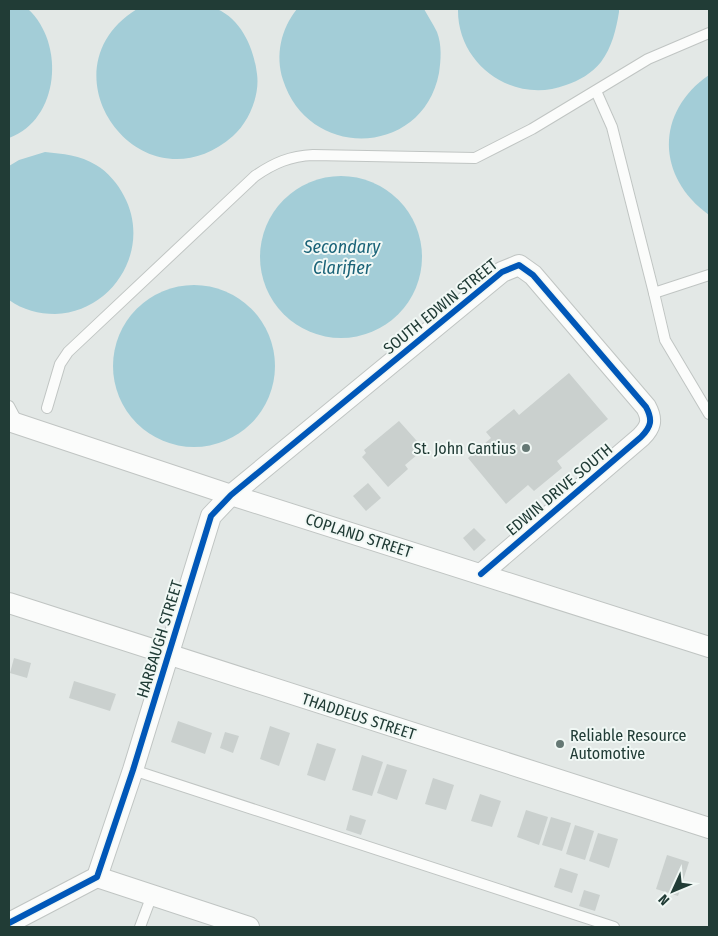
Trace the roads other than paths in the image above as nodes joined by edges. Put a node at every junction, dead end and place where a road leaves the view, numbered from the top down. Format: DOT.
graph roads {
  1 [pos="709,33"];
  2 [pos="596,91"];
  3 [pos="709,274"];
  4 [pos="654,293"];
  5 [pos="372,379"];
  6 [pos="9,406"];
  7 [pos="47,408"];
  8 [pos="709,414"];
  9 [pos="651,422"];
  10 [pos="14,423"];
  11 [pos="231,495"];
  12 [pos="481,574"];
  13 [pos="9,603"];
  14 [pos="709,647"];
  15 [pos="169,655"];
  16 [pos="133,770"];
  17 [pos="709,828"];
  18 [pos="97,877"];
  19 [pos="152,895"];
  20 [pos="9,923"];
  21 [pos="140,927"];
  22 [pos="250,927"];
  23 [pos="614,927"];
  1 -- 2 [label="lane"];
  2 -- 4 [label="lane"];
  2 -- 7 [label="lane"];
  3 -- 4 [label="lane"];
  4 -- 8 [label="lane"];
  5 -- 9 [label="street, SOUTH EDWIN STREET"];
  5 -- 11 [label="street, HARBAUGH STREET"];
  6 -- 10 [label="lane"];
  9 -- 12 [label="street, EDWIN DRIVE SOUTH"];
  10 -- 11 [label="street, COPLAND STREET"];
  11 -- 12 [label="street, COPLAND STREET"];
  11 -- 15 [label="street, HARBAUGH STREET"];
  12 -- 14 [label="street, COPLAND STREET"];
  13 -- 15 [label="street, THADDEUS STREET"];
  15 -- 16 [label="street, HARBAUGH STREET"];
  15 -- 17 [label="street, THADDEUS STREET"];
  16 -- 18 [label="street, HARBAUGH STREET"];
  16 -- 23 [label="lane"];
  18 -- 19 [label="street"];
  18 -- 20 [label="street"];
  19 -- 21 [label="lane"];
  19 -- 22 [label="street"];
}
